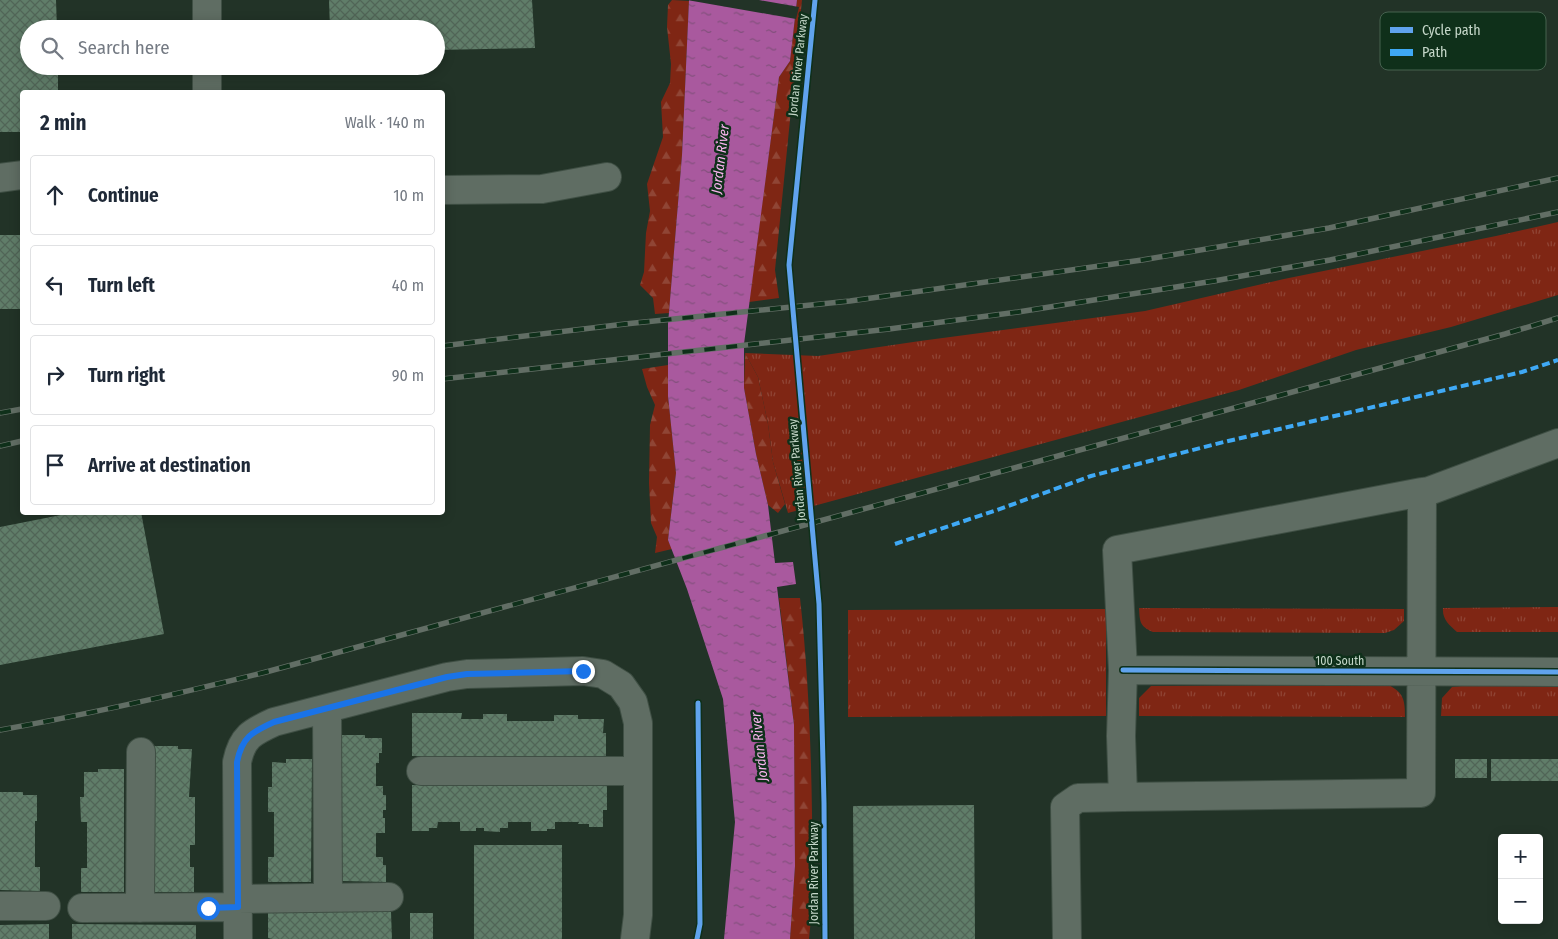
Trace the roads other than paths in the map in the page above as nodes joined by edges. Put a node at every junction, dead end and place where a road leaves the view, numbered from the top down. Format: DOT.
graph roads {
  1 [pos="207,0"];
  2 [pos="207,20"];
  3 [pos="207,75"];
  4 [pos="207,90"];
  5 [pos="20,175"];
  6 [pos="607,177"];
  7 [pos="0,178"];
  8 [pos="445,190"];
  9 [pos="1558,443"];
  10 [pos="1422,492"];
  11 [pos="1123,670"];
  12 [pos="1421,671"];
  13 [pos="1558,672"];
  14 [pos="327,709"];
  15 [pos="142,752"];
  16 [pos="421,770"];
  17 [pos="638,771"];
  18 [pos="1123,796"];
  19 [pos="389,897"];
  20 [pos="328,898"];
  21 [pos="238,903"];
  22 [pos="0,906"];
  23 [pos="46,906"];
  24 [pos="82,908"];
  25 [pos="140,908"];
  26 [pos="238,939"];
  27 [pos="635,939"];
  28 [pos="1067,939"];
  1 -- 2 [label="street"];
  3 -- 4 [label="street"];
  5 -- 7 [label="street"];
  6 -- 8 [label="street"];
  9 -- 10 [label="street"];
  10 -- 11 [label="street"];
  10 -- 12 [label="street"];
  11 -- 12 [label="street, 100 South"];
  11 -- 18 [label="street"];
  12 -- 13 [label="street, 100 South"];
  12 -- 18 [label="street"];
  14 -- 17 [label="street"];
  14 -- 20 [label="street"];
  14 -- 21 [label="street"];
  15 -- 25 [label="street"];
  16 -- 17 [label="street"];
  17 -- 27 [label="street"];
  18 -- 28 [label="street"];
  19 -- 20 [label="street"];
  20 -- 21 [label="street"];
  21 -- 25 [label="street"];
  21 -- 26 [label="street"];
  22 -- 23 [label="street"];
  24 -- 25 [label="street"];
}
